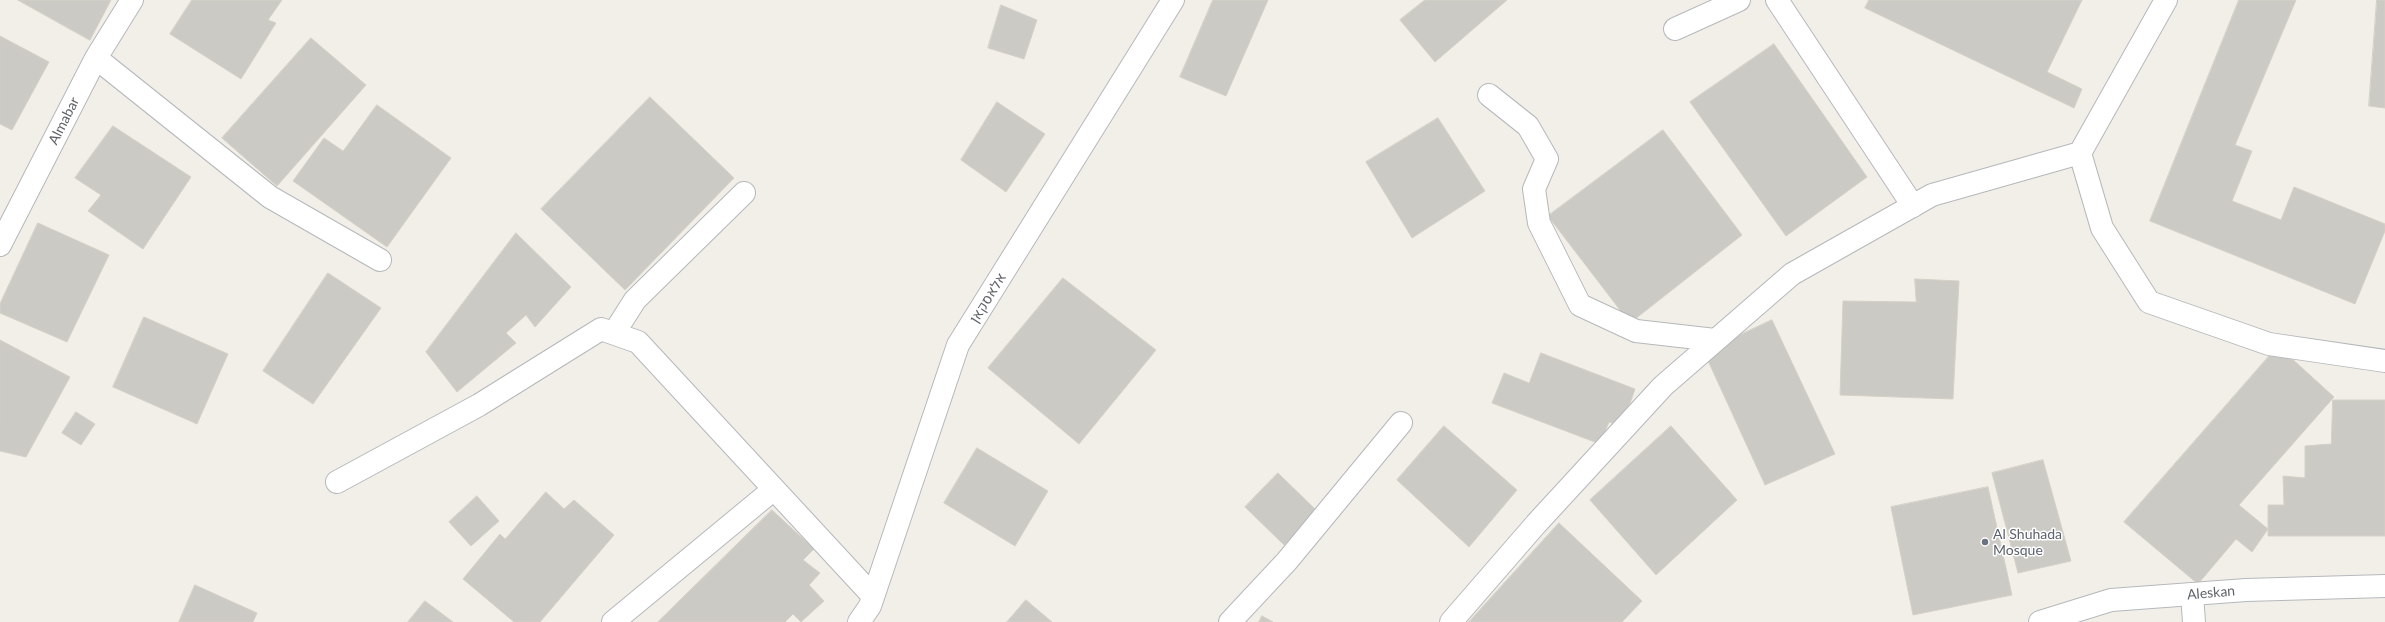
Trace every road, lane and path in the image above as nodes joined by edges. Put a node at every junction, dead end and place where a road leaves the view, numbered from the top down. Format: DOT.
graph roads {
  1 [pos="132,0"];
  2 [pos="1173,0"];
  3 [pos="1739,0"];
  4 [pos="1778,0"];
  5 [pos="2166,0"];
  6 [pos="1675,29"];
  7 [pos="96,58"];
  8 [pos="1489,95"];
  9 [pos="2080,153"];
  10 [pos="744,193"];
  11 [pos="1913,206"];
  12 [pos="0,245"];
  13 [pos="380,260"];
  14 [pos="614,334"];
  15 [pos="1715,340"];
  16 [pos="2385,361"];
  17 [pos="1401,423"];
  18 [pos="337,482"];
  19 [pos="774,489"];
  20 [pos="2385,586"];
  21 [pos="2192,594"];
  22 [pos="873,596"];
  23 [pos="612,622"];
  24 [pos="859,622"];
  25 [pos="1230,622"];
  26 [pos="1451,622"];
  27 [pos="2040,622"];
  28 [pos="2194,622"];
  1 -- 7 [label="street, Almabar"];
  2 -- 22 [label="street, אלאסקאן"];
  3 -- 6 [label="street"];
  4 -- 11 [label="street"];
  5 -- 9 [label="street"];
  7 -- 12 [label="street, Almabar"];
  7 -- 13 [label="street"];
  8 -- 15 [label="street"];
  9 -- 11 [label="street"];
  9 -- 16 [label="street"];
  10 -- 14 [label="street"];
  11 -- 15 [label="street"];
  14 -- 18 [label="street"];
  14 -- 19 [label="street"];
  15 -- 26 [label="street"];
  17 -- 25 [label="street"];
  19 -- 22 [label="street"];
  19 -- 23 [label="street"];
  20 -- 21 [label="street, Aleskan"];
  21 -- 27 [label="street, Aleskan"];
  21 -- 28 [label="street"];
  22 -- 24 [label="street, אלאסקאן"];
}
